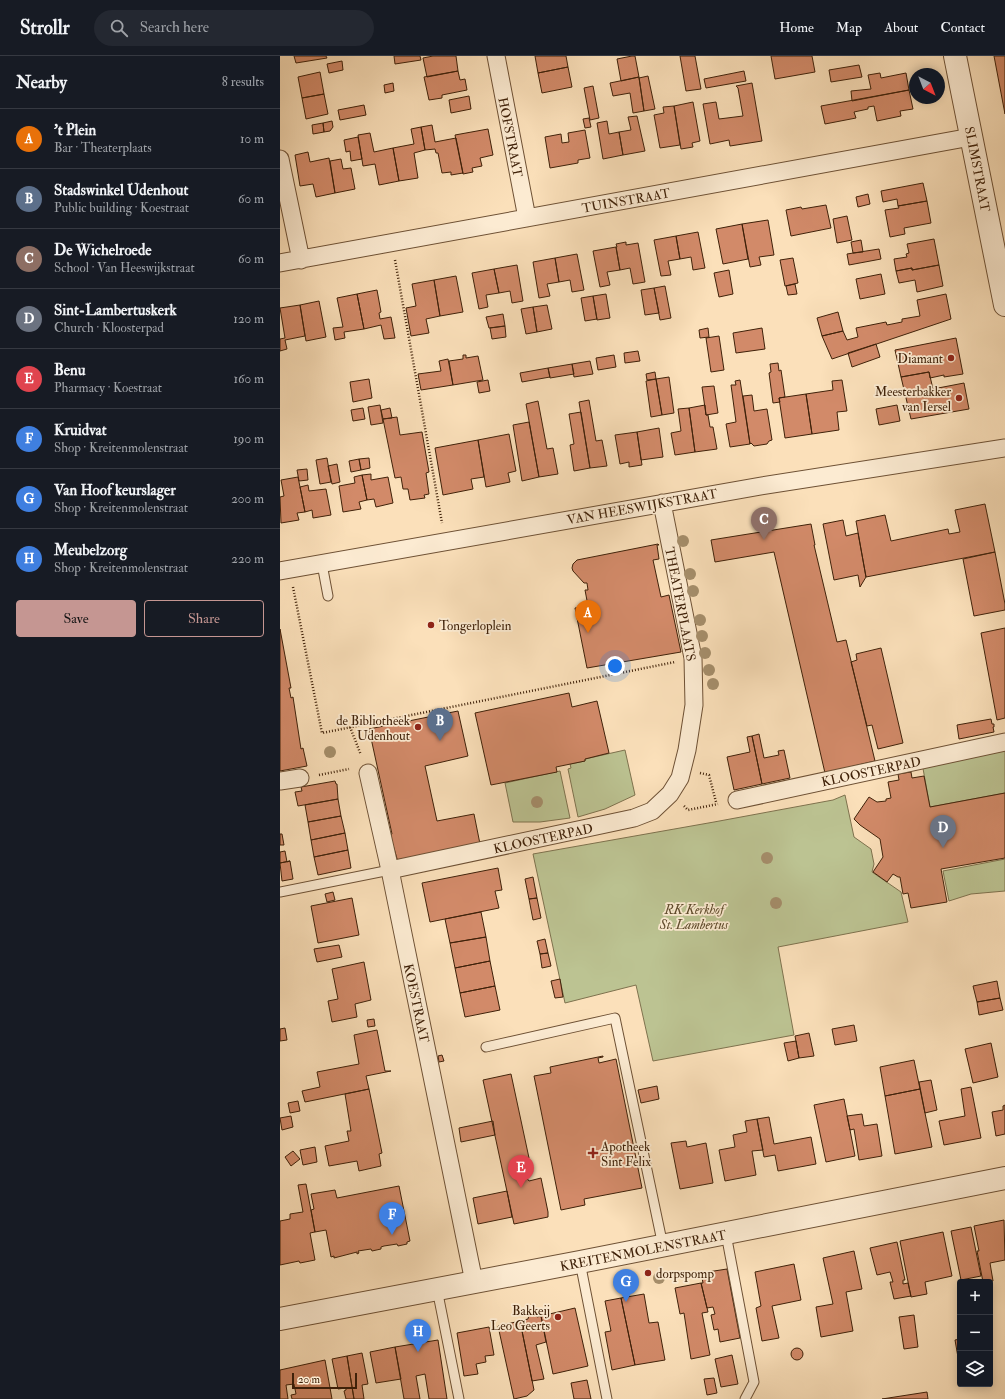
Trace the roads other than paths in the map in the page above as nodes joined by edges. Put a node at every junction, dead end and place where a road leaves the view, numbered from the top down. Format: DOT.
graph roads {
  1 [pos="496,56"];
  2 [pos="955,56"];
  3 [pos="971,137"];
  4 [pos="280,159"];
  5 [pos="527,218"];
  6 [pos="301,260"];
  7 [pos="280,264"];
  8 [pos="1005,305"];
  9 [pos="1005,448"];
  10 [pos="662,503"];
  11 [pos="322,564"];
  12 [pos="284,570"];
  13 [pos="328,596"];
  14 [pos="1005,742"];
  15 [pos="367,770"];
  16 [pos="681,773"];
  17 [pos="300,778"];
  18 [pos="280,782"];
  19 [pos="737,800"];
  20 [pos="390,870"];
  21 [pos="280,892"];
  22 [pos="486,1047"];
  23 [pos="1005,1178"];
  24 [pos="726,1234"];
  25 [pos="663,1246"];
  26 [pos="580,1262"];
  27 [pos="474,1282"];
  28 [pos="437,1289"];
  29 [pos="280,1319"];
  30 [pos="459,1399"];
  31 [pos="607,1399"];
  32 [pos="745,1399"];
  1 -- 5 [label="street, HOFSTRAAT"];
  2 -- 3 [label="street, SLIMSTRAAT"];
  3 -- 5 [label="street, TUINSTRAAT"];
  3 -- 8 [label="street, SLIMSTRAAT"];
  4 -- 6 [label="street"];
  5 -- 6 [label="street, TUINSTRAAT"];
  6 -- 7 [label="street, TUINSTRAAT"];
  9 -- 10 [label="street, VAN HEESWIJKSTRAAT"];
  10 -- 11 [label="street, VAN HEESWIJKSTRAAT"];
  10 -- 16 [label="street, THEATERPLAATS"];
  11 -- 12 [label="street, VAN HEESWIJKSTRAAT"];
  11 -- 13 [label="lane"];
  14 -- 19 [label="street, KLOOSTERPAD"];
  15 -- 20 [label="street, KOESTRAAT"];
  16 -- 20 [label="street, KLOOSTERPAD"];
  17 -- 18 [label="street"];
  20 -- 21 [label="lane"];
  20 -- 27 [label="street, KOESTRAAT"];
  22 -- 25 [label="lane"];
  23 -- 24 [label="street, KREITENMOLENSTRAAT"];
  24 -- 25 [label="street, KREITENMOLENSTRAAT"];
  24 -- 32 [label="lane"];
  25 -- 26 [label="street, KREITENMOLENSTRAAT"];
  26 -- 27 [label="street, KREITENMOLENSTRAAT"];
  26 -- 31 [label="lane"];
  27 -- 28 [label="street, KREITENMOLENSTRAAT"];
  28 -- 29 [label="street, KREITENMOLENSTRAAT"];
  28 -- 30 [label="lane"];
}
